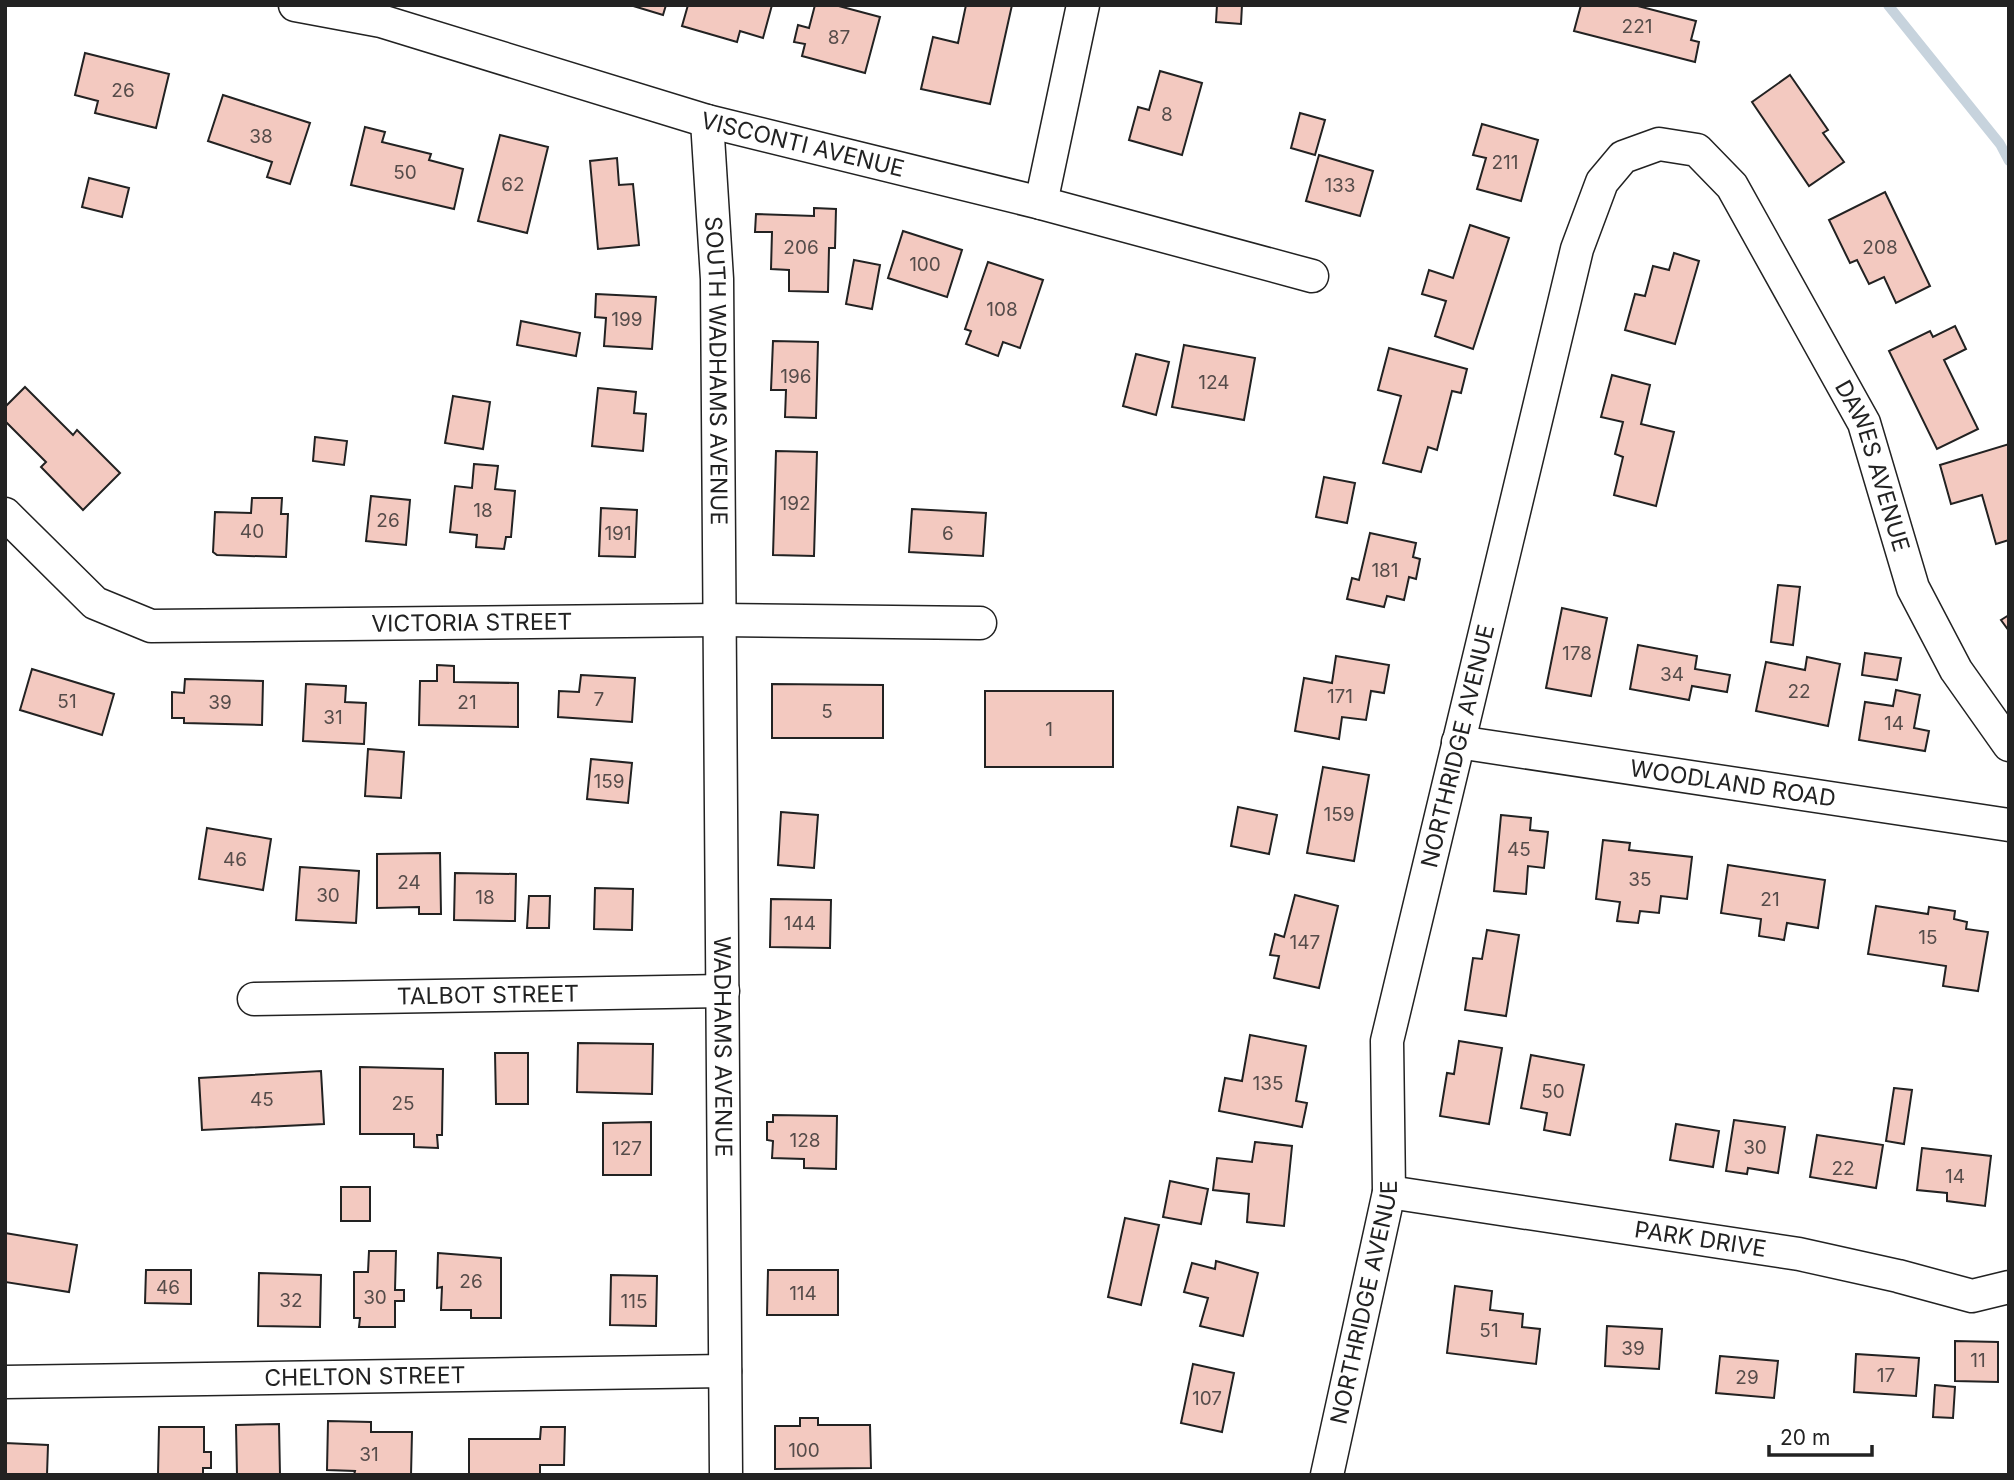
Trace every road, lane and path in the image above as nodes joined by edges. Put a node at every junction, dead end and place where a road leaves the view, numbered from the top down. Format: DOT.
graph roads {
  1 [pos="295,5"];
  2 [pos="1083,5"];
  3 [pos="383,13"];
  4 [pos="707,121"];
  5 [pos="1732,186"];
  6 [pos="1041,203"];
  7 [pos="1312,276"];
  8 [pos="5,514"];
  9 [pos="718,620"];
  10 [pos="980,623"];
  11 [pos="1458,742"];
  12 [pos="2009,744"];
  13 [pos="2009,825"];
  14 [pos="723,991"];
  15 [pos="254,999"];
  16 [pos="1389,1192"];
  17 [pos="2009,1287"];
  18 [pos="725,1371"];
  19 [pos="5,1382"];
  20 [pos="726,1475"];
  21 [pos="1327,1475"];
  1 -- 3 [label="street, VISCONTI AVENUE"];
  2 -- 6 [label="street"];
  3 -- 4 [label="street, VISCONTI AVENUE"];
  4 -- 6 [label="street, VISCONTI AVENUE"];
  4 -- 9 [label="street, SOUTH WADHAMS AVENUE"];
  5 -- 11 [label="street, NORTHRIDGE AVENUE"];
  5 -- 12 [label="street, DAWES AVENUE"];
  6 -- 7 [label="street, VISCONTI AVENUE"];
  8 -- 9 [label="street, VICTORIA STREET"];
  9 -- 10 [label="street, VICTORIA STREET"];
  9 -- 14 [label="street, WADHAMS AVENUE"];
  11 -- 13 [label="street, WOODLAND ROAD"];
  11 -- 16 [label="street, NORTHRIDGE AVENUE"];
  14 -- 15 [label="street, TALBOT STREET"];
  14 -- 18 [label="street, WADHAMS AVENUE"];
  16 -- 17 [label="street, PARK DRIVE"];
  16 -- 21 [label="street, NORTHRIDGE AVENUE"];
  18 -- 19 [label="street, CHELTON STREET"];
  18 -- 20 [label="street, WADHAMS AVENUE"];
}
